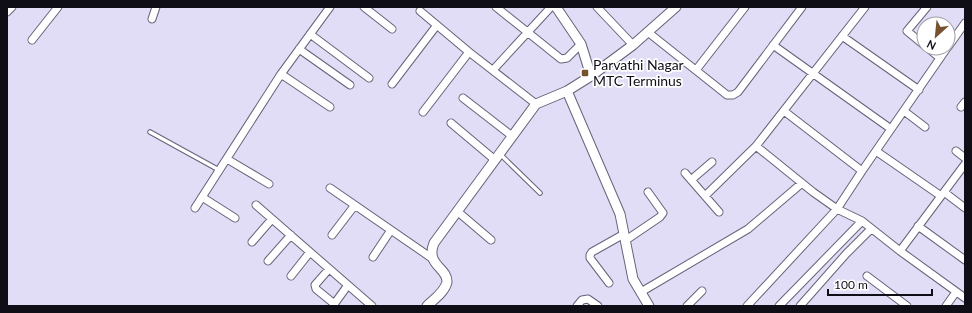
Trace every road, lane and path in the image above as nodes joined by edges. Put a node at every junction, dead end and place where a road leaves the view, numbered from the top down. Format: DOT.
graph roads {
  1 [pos="12,7"];
  2 [pos="58,7"];
  3 [pos="156,7"];
  4 [pos="330,7"];
  5 [pos="364,7"];
  6 [pos="496,7"];
  7 [pos="551,7"];
  8 [pos="556,7"];
  9 [pos="597,7"];
  10 [pos="676,7"];
  11 [pos="745,7"];
  12 [pos="802,7"];
  13 [pos="865,7"];
  14 [pos="927,7"];
  15 [pos="420,11"];
  16 [pos="7,12"];
  17 [pos="920,16"];
  18 [pos="152,19"];
  19 [pos="916,20"];
  20 [pos="965,23"];
  21 [pos="437,25"];
  22 [pos="392,29"];
  23 [pos="528,33"];
  24 [pos="649,33"];
  25 [pos="310,34"];
  26 [pos="842,36"];
  27 [pos="956,36"];
  28 [pos="916,38"];
  29 [pos="32,40"];
  30 [pos="580,44"];
  31 [pos="633,45"];
  32 [pos="773,46"];
  33 [pos="299,49"];
  34 [pos="469,52"];
  35 [pos="938,56"];
  36 [pos="940,58"];
  37 [pos="493,70"];
  38 [pos="696,70"];
  39 [pos="281,74"];
  40 [pos="813,74"];
  41 [pos="590,76"];
  42 [pos="369,78"];
  43 [pos="392,84"];
  44 [pos="350,85"];
  45 [pos="919,90"];
  46 [pos="567,91"];
  47 [pos="463,98"];
  48 [pos="536,104"];
  49 [pos="330,108"];
  50 [pos="784,111"];
  51 [pos="904,111"];
  52 [pos="423,112"];
  53 [pos="451,123"];
  54 [pos="925,127"];
  55 [pos="891,129"];
  56 [pos="150,132"];
  57 [pos="512,136"];
  58 [pos="756,146"];
  59 [pos="876,151"];
  60 [pos="956,151"];
  61 [pos="497,156"];
  62 [pos="965,158"];
  63 [pos="227,159"];
  64 [pos="712,162"];
  65 [pos="965,164"];
  66 [pos="220,170"];
  67 [pos="862,171"];
  68 [pos="685,173"];
  69 [pos="691,180"];
  70 [pos="802,183"];
  71 [pos="269,184"];
  72 [pos="330,188"];
  73 [pos="648,192"];
  74 [pos="540,193"];
  75 [pos="942,194"];
  76 [pos="705,196"];
  77 [pos="202,197"];
  78 [pos="256,204"];
  79 [pos="355,205"];
  80 [pos="195,208"];
  81 [pos="965,208"];
  82 [pos="837,209"];
  83 [pos="457,211"];
  84 [pos="719,212"];
  85 [pos="234,218"];
  86 [pos="272,219"];
  87 [pos="862,221"];
  88 [pos="918,226"];
  89 [pos="871,229"];
  90 [pos="391,230"];
  91 [pos="291,235"];
  92 [pos="332,235"];
  93 [pos="625,237"];
  94 [pos="491,240"];
  95 [pos="252,242"];
  96 [pos="900,251"];
  97 [pos="310,252"];
  98 [pos="373,258"];
  99 [pos="433,259"];
  100 [pos="965,260"];
  101 [pos="268,261"];
  102 [pos="329,269"];
  103 [pos="291,276"];
  104 [pos="867,276"];
  105 [pos="609,283"];
  106 [pos="348,285"];
  107 [pos="702,291"];
  108 [pos="641,292"];
  109 [pos="956,292"];
  110 [pos="965,298"];
  111 [pos="372,306"];
  112 [pos="426,306"];
  113 [pos="578,306"];
  114 [pos="598,306"];
  115 [pos="649,306"];
  116 [pos="687,306"];
  117 [pos="747,306"];
  118 [pos="779,306"];
  119 [pos="800,306"];
  120 [pos="907,306"];
  121 [pos="946,306"];
  1 -- 16 [label="street"];
  2 -- 29 [label="street"];
  3 -- 18 [label="street"];
  4 -- 25 [label="street"];
  5 -- 22 [label="street"];
  6 -- 23 [label="street"];
  7 -- 23 [label="street"];
  8 -- 30 [label="street"];
  9 -- 31 [label="street"];
  10 -- 24 [label="street"];
  11 -- 38 [label="street"];
  12 -- 32 [label="street"];
  13 -- 26 [label="street"];
  14 -- 17 [label="street"];
  15 -- 21 [label="street"];
  19 -- 28 [label="street"];
  20 -- 27 [label="street"];
  21 -- 34 [label="street"];
  21 -- 43 [label="street"];
  23 -- 30 [label="street"];
  23 -- 37 [label="street"];
  24 -- 31 [label="street"];
  24 -- 38 [label="street"];
  25 -- 33 [label="street"];
  25 -- 42 [label="street"];
  26 -- 40 [label="street"];
  26 -- 45 [label="street"];
  30 -- 41 [label="street"];
  31 -- 41 [label="street"];
  32 -- 38 [label="street"];
  32 -- 40 [label="street"];
  33 -- 39 [label="street"];
  33 -- 44 [label="street"];
  34 -- 37 [label="street"];
  34 -- 52 [label="street"];
  35 -- 36 [label="street"];
  36 -- 45 [label="street"];
  37 -- 48 [label="street"];
  39 -- 49 [label="street"];
  39 -- 63 [label="street"];
  40 -- 50 [label="street"];
  40 -- 55 [label="street"];
  41 -- 46 [label="street"];
  45 -- 51 [label="street"];
  46 -- 48 [label="street"];
  46 -- 93 [label="street"];
  47 -- 57 [label="street"];
  48 -- 57 [label="street"];
  50 -- 58 [label="street"];
  50 -- 67 [label="street"];
  51 -- 54 [label="street"];
  51 -- 55 [label="street"];
  53 -- 61 [label="street"];
  55 -- 59 [label="street"];
  56 -- 66 [label="lane"];
  57 -- 61 [label="street"];
  58 -- 70 [label="street"];
  58 -- 76 [label="street"];
  59 -- 67 [label="street"];
  59 -- 75 [label="street"];
  60 -- 62 [label="street"];
  61 -- 74 [label="lane"];
  61 -- 83 [label="street"];
  63 -- 66 [label="street"];
  63 -- 71 [label="street"];
  64 -- 69 [label="street"];
  65 -- 75 [label="street"];
  66 -- 77 [label="street"];
  67 -- 82 [label="street"];
  68 -- 69 [label="street"];
  69 -- 76 [label="street"];
  70 -- 82 [label="street"];
  70 -- 108 [label="street"];
  72 -- 79 [label="street"];
  73 -- 93 [label="street"];
  75 -- 81 [label="street"];
  75 -- 88 [label="street"];
  76 -- 84 [label="street"];
  77 -- 80 [label="street"];
  77 -- 85 [label="street"];
  78 -- 86 [label="street"];
  79 -- 90 [label="street"];
  79 -- 92 [label="street"];
  82 -- 87 [label="street"];
  82 -- 117 [label="street"];
  83 -- 94 [label="street"];
  83 -- 99 [label="street"];
  86 -- 91 [label="street"];
  86 -- 95 [label="street"];
  87 -- 89 [label="street"];
  87 -- 118 [label="street"];
  88 -- 96 [label="street"];
  88 -- 100 [label="street"];
  89 -- 96 [label="street"];
  89 -- 119 [label="street"];
  90 -- 98 [label="street"];
  90 -- 99 [label="street"];
  91 -- 97 [label="street"];
  91 -- 101 [label="street"];
  93 -- 105 [label="street"];
  93 -- 108 [label="street"];
  96 -- 109 [label="street"];
  97 -- 102 [label="street"];
  97 -- 103 [label="street"];
  99 -- 112 [label="street"];
  102 -- 106 [label="street"];
  102 -- 106 [label="street"];
  104 -- 120 [label="street"];
  106 -- 111 [label="street"];
  107 -- 116 [label="street"];
  108 -- 115 [label="street"];
  109 -- 110 [label="street"];
  109 -- 121 [label="street"];
  113 -- 114 [label="street"];
}
